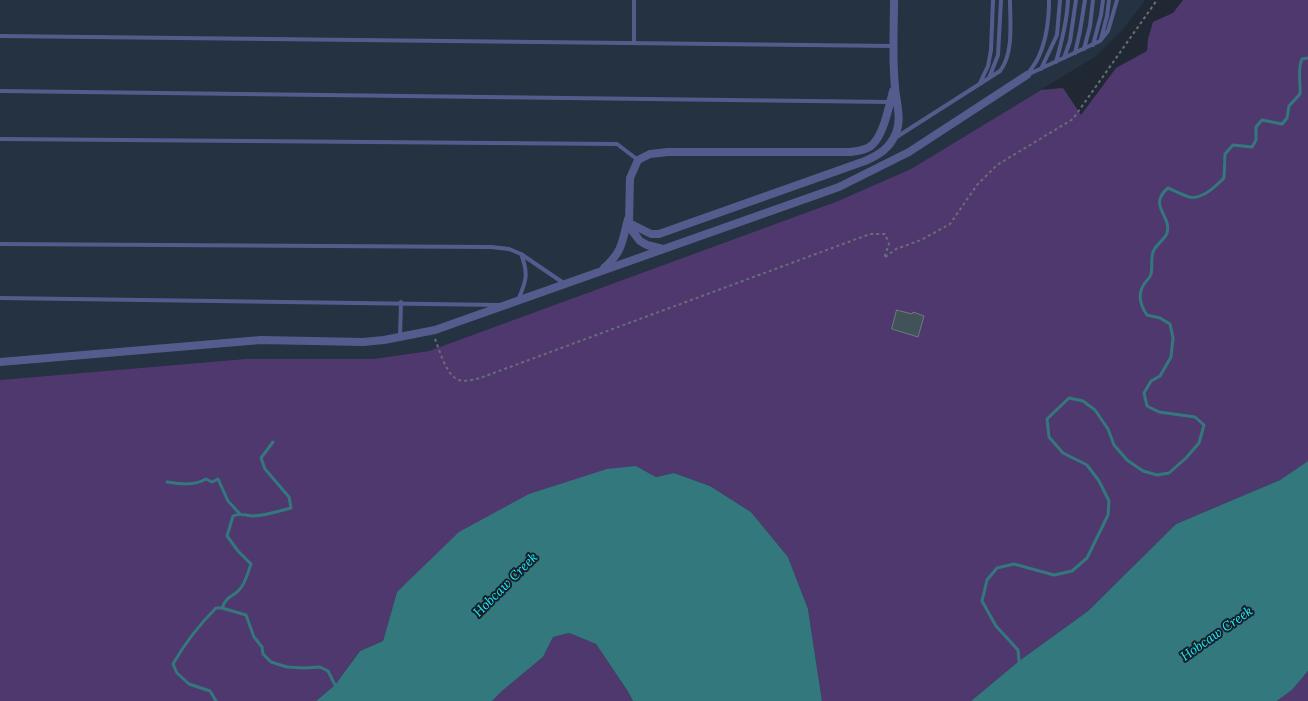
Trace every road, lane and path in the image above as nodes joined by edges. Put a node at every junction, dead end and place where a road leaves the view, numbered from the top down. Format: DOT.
graph roads {
  1 [pos="634,0"];
  2 [pos="894,0"];
  3 [pos="993,0"];
  4 [pos="1001,0"];
  5 [pos="1010,0"];
  6 [pos="1050,0"];
  7 [pos="1060,0"];
  8 [pos="1068,0"];
  9 [pos="1076,0"];
  10 [pos="1085,0"];
  11 [pos="1093,0"];
  12 [pos="1103,0"];
  13 [pos="1109,0"];
  14 [pos="1117,0"];
  15 [pos="1158,0"];
  16 [pos="0,36"];
  17 [pos="1100,41"];
  18 [pos="634,43"];
  19 [pos="1093,45"];
  20 [pos="894,46"];
  21 [pos="1084,49"];
  22 [pos="1075,53"];
  23 [pos="1064,58"];
  24 [pos="1056,62"];
  25 [pos="1040,69"];
  26 [pos="1027,75"];
  27 [pos="989,78"];
  28 [pos="980,84"];
  29 [pos="894,86"];
  30 [pos="0,91"];
  31 [pos="890,102"];
  32 [pos="0,139"];
  33 [pos="893,139"];
  34 [pos="638,160"];
  35 [pos="630,208"];
  36 [pos="630,223"];
  37 [pos="0,244"];
  38 [pos="664,249"];
  39 [pos="521,254"];
  40 [pos="601,271"];
  41 [pos="565,284"];
  42 [pos="0,298"];
  43 [pos="518,300"];
  44 [pos="401,302"];
  45 [pos="505,305"];
  46 [pos="432,330"];
  47 [pos="400,337"];
  48 [pos="0,362"];
  1 -- 18 [label="lane"];
  2 -- 20 [label="street"];
  3 -- 28 [label="lane"];
  4 -- 27 [label="lane"];
  5 -- 27 [label="lane"];
  6 -- 26 [label="lane"];
  7 -- 25 [label="lane"];
  8 -- 24 [label="lane"];
  9 -- 23 [label="lane"];
  10 -- 22 [label="lane"];
  11 -- 21 [label="lane"];
  12 -- 19 [label="lane"];
  13 -- 17 [label="lane"];
  14 -- 17 [label="lane"];
  15 -- 46 [label="path"];
  16 -- 18 [label="lane"];
  17 -- 19 [label="lane"];
  18 -- 20 [label="lane"];
  19 -- 21 [label="lane"];
  20 -- 29 [label="street"];
  21 -- 22 [label="lane"];
  22 -- 23 [label="lane"];
  23 -- 24 [label="lane"];
  24 -- 25 [label="lane"];
  25 -- 26 [label="lane"];
  26 -- 38 [label="street"];
  27 -- 28 [label="lane"];
  28 -- 33 [label="lane"];
  29 -- 31 [label="street"];
  29 -- 33 [label="street"];
  30 -- 31 [label="lane"];
  31 -- 34 [label="street"];
  32 -- 34 [label="lane"];
  33 -- 36 [label="street"];
  34 -- 35 [label="street"];
  35 -- 36 [label="street"];
  35 -- 40 [label="street"];
  36 -- 38 [label="street"];
  37 -- 39 [label="lane"];
  38 -- 40 [label="street"];
  39 -- 41 [label="lane"];
  39 -- 43 [label="lane"];
  40 -- 41 [label="street"];
  41 -- 43 [label="street"];
  42 -- 44 [label="lane"];
  43 -- 45 [label="street"];
  44 -- 45 [label="lane"];
  44 -- 47 [label="lane"];
  45 -- 46 [label="street"];
  46 -- 47 [label="street"];
  47 -- 48 [label="street"];
}
